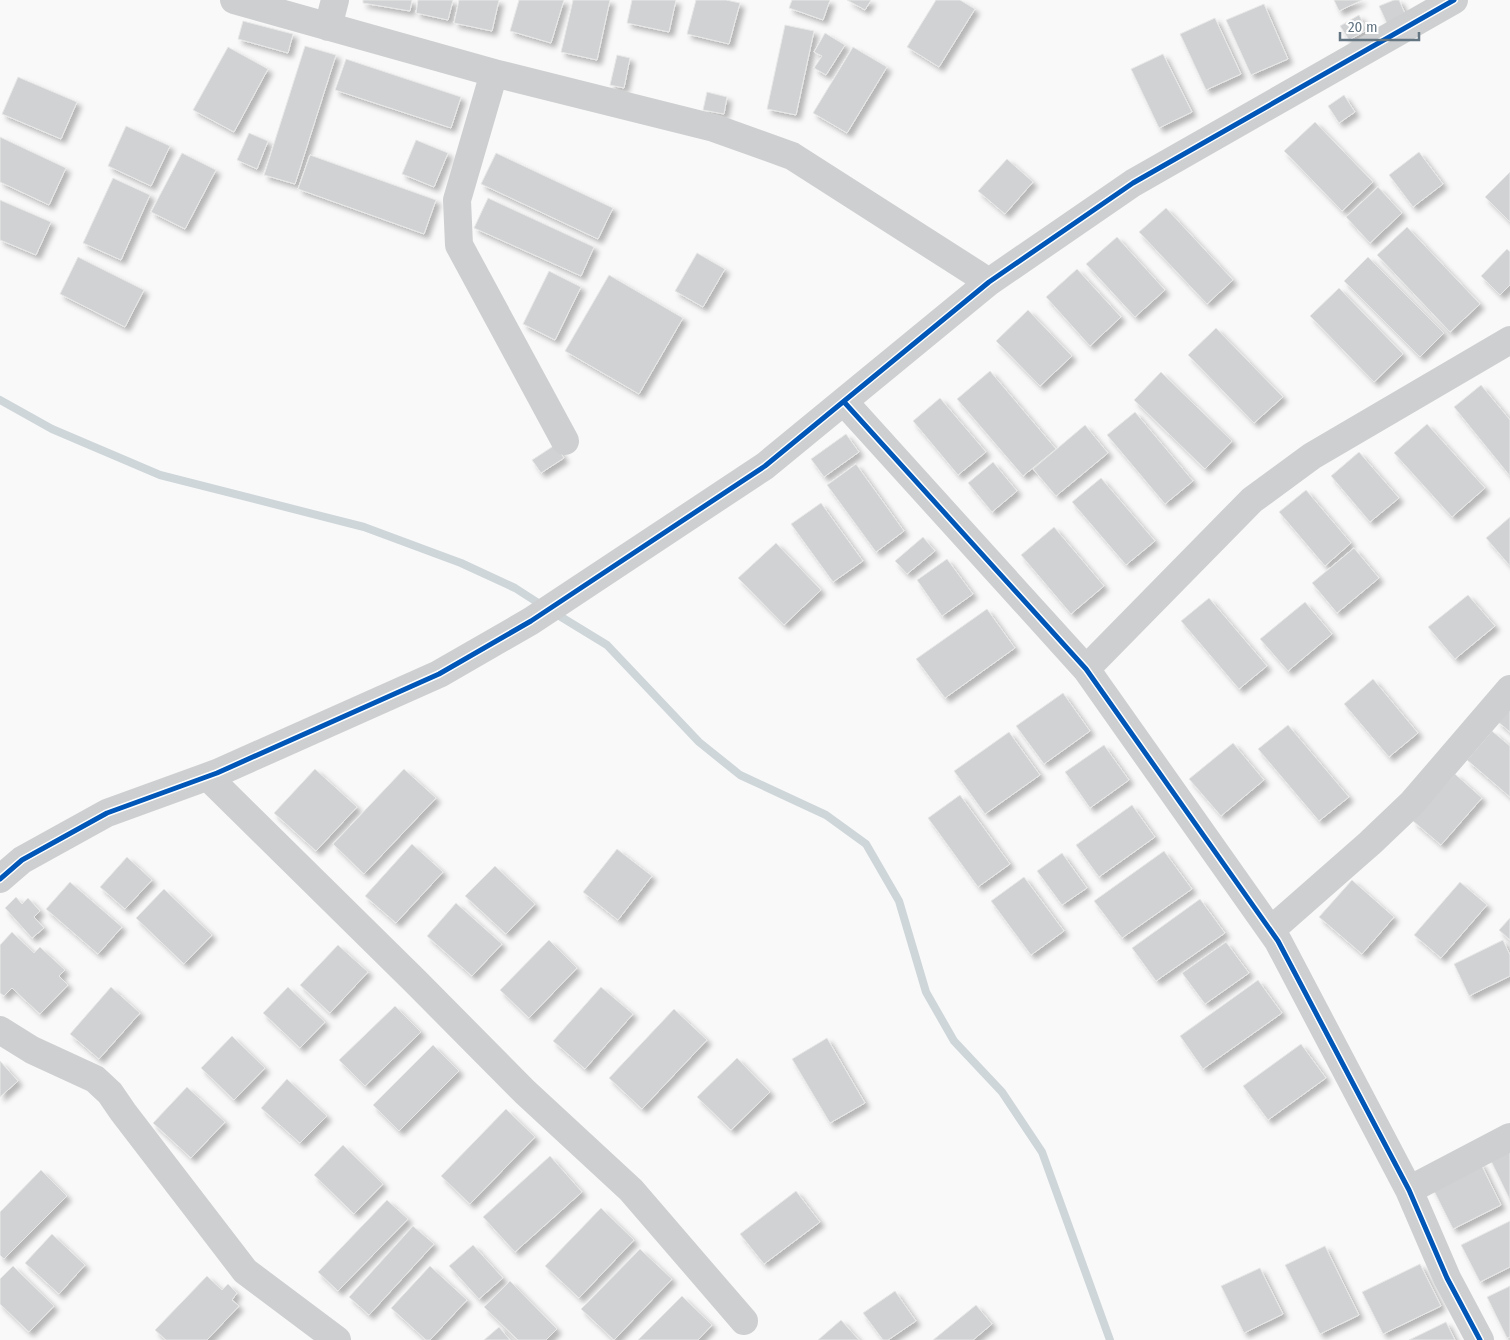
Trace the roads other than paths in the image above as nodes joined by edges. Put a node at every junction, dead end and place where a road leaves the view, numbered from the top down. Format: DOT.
graph roads {
  1 [pos="234,0"];
  2 [pos="335,0"];
  3 [pos="1454,0"];
  4 [pos="328,27"];
  5 [pos="494,73"];
  6 [pos="989,282"];
  7 [pos="1510,340"];
  8 [pos="845,402"];
  9 [pos="565,441"];
  10 [pos="1086,669"];
  11 [pos="1510,689"];
  12 [pos="208,777"];
  13 [pos="0,879"];
  14 [pos="1271,930"];
  15 [pos="0,1030"];
  16 [pos="1510,1137"];
  17 [pos="1409,1190"];
  18 [pos="744,1321"];
  19 [pos="337,1340"];
  20 [pos="1480,1340"];
  1 -- 4 [label="street"];
  2 -- 4 [label="street"];
  3 -- 6 [label="street"];
  4 -- 5 [label="street"];
  5 -- 6 [label="street"];
  5 -- 9 [label="street"];
  6 -- 8 [label="street"];
  7 -- 10 [label="street"];
  8 -- 10 [label="street"];
  8 -- 12 [label="street"];
  10 -- 14 [label="street"];
  11 -- 14 [label="street"];
  12 -- 13 [label="street"];
  12 -- 18 [label="street"];
  14 -- 17 [label="street"];
  15 -- 19 [label="street"];
  16 -- 17 [label="street"];
  17 -- 20 [label="street"];
}
